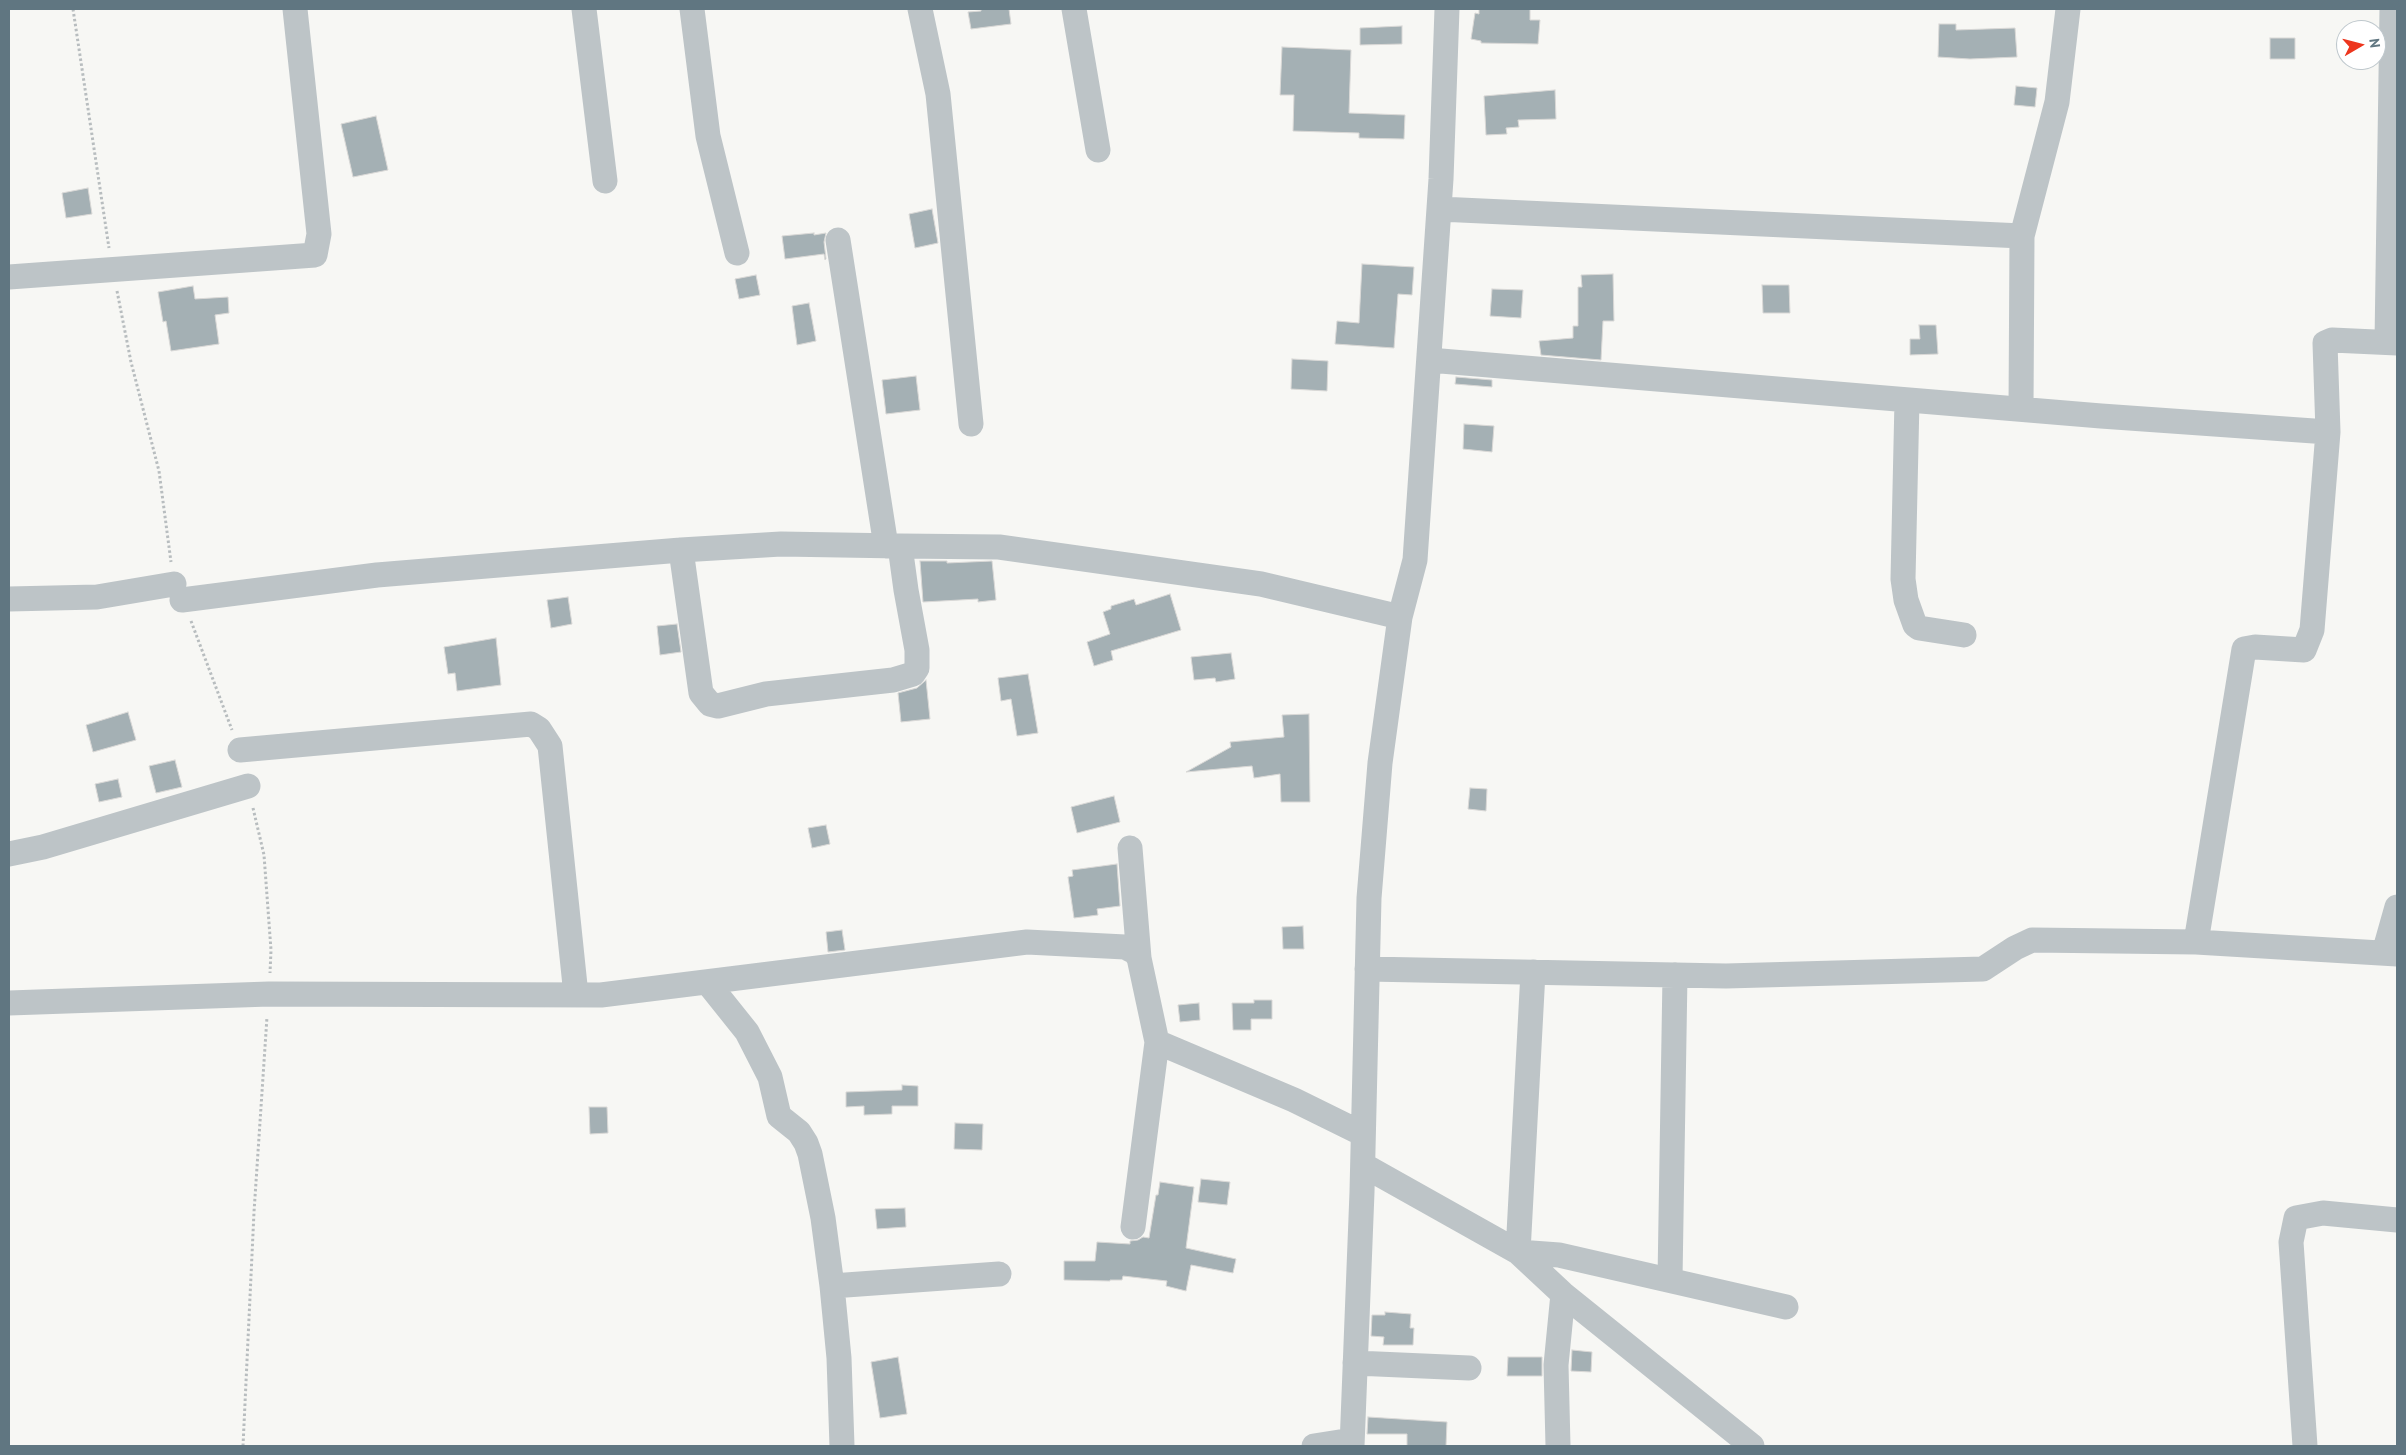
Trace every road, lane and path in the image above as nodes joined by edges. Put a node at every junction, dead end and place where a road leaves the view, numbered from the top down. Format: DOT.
graph roads {
  1 [pos="72,9"];
  2 [pos="295,9"];
  3 [pos="584,9"];
  4 [pos="692,9"];
  5 [pos="920,9"];
  6 [pos="1074,9"];
  7 [pos="1447,9"];
  8 [pos="2068,9"];
  9 [pos="2392,9"];
  10 [pos="1098,150"];
  11 [pos="605,180"];
  12 [pos="1439,209"];
  13 [pos="2022,236"];
  14 [pos="838,240"];
  15 [pos="737,253"];
  16 [pos="112,268"];
  17 [pos="9,277"];
  18 [pos="2392,343"];
  19 [pos="1428,360"];
  20 [pos="1907,400"];
  21 [pos="2020,409"];
  22 [pos="971,424"];
  23 [pos="2328,432"];
  24 [pos="893,546"];
  25 [pos="682,550"];
  26 [pos="178,592"];
  27 [pos="9,599"];
  28 [pos="1400,616"];
  29 [pos="1964,635"];
  30 [pos="240,750"];
  31 [pos="248,786"];
  32 [pos="1130,848"];
  33 [pos="9,854"];
  34 [pos="2397,907"];
  35 [pos="2196,942"];
  36 [pos="2390,954"];
  37 [pos="1139,958"];
  38 [pos="1367,969"];
  39 [pos="1533,972"];
  40 [pos="1675,975"];
  41 [pos="707,982"];
  42 [pos="269,994"];
  43 [pos="576,995"];
  44 [pos="9,1003"];
  45 [pos="1157,1042"];
  46 [pos="1363,1134"];
  47 [pos="1363,1165"];
  48 [pos="2397,1220"];
  49 [pos="1133,1227"];
  50 [pos="1518,1252"];
  51 [pos="999,1274"];
  52 [pos="1670,1279"];
  53 [pos="832,1286"];
  54 [pos="1563,1294"];
  55 [pos="1786,1308"];
  56 [pos="1355,1363"];
  57 [pos="1469,1368"];
  58 [pos="1352,1443"];
  59 [pos="243,1446"];
  60 [pos="842,1446"];
  61 [pos="1314,1446"];
  62 [pos="1558,1446"];
  63 [pos="1752,1446"];
  64 [pos="2305,1446"];
  1 -- 16 [label="path"];
  2 -- 16 [label="street"];
  3 -- 11 [label="street"];
  4 -- 15 [label="street"];
  5 -- 22 [label="street"];
  6 -- 10 [label="street"];
  7 -- 12 [label="street"];
  8 -- 13 [label="street"];
  9 -- 18 [label="street"];
  12 -- 13 [label="street"];
  12 -- 19 [label="street"];
  13 -- 21 [label="street"];
  14 -- 24 [label="street"];
  16 -- 17 [label="street"];
  16 -- 26 [label="path"];
  18 -- 23 [label="street"];
  19 -- 20 [label="street"];
  19 -- 28 [label="street"];
  20 -- 21 [label="street"];
  20 -- 29 [label="street"];
  21 -- 23 [label="street"];
  23 -- 35 [label="street"];
  24 -- 25 [label="street"];
  24 -- 25 [label="street"];
  24 -- 28 [label="street"];
  25 -- 26 [label="street"];
  26 -- 27 [label="street"];
  26 -- 30 [label="path"];
  28 -- 38 [label="street"];
  30 -- 43 [label="street"];
  31 -- 33 [label="street"];
  31 -- 42 [label="path"];
  32 -- 37 [label="street"];
  34 -- 36 [label="street"];
  35 -- 36 [label="street"];
  35 -- 40 [label="street"];
  37 -- 41 [label="street"];
  37 -- 45 [label="street"];
  38 -- 39 [label="street"];
  38 -- 46 [label="street"];
  39 -- 40 [label="street"];
  39 -- 50 [label="street"];
  40 -- 52 [label="street"];
  41 -- 43 [label="street"];
  41 -- 53 [label="street"];
  42 -- 43 [label="street"];
  42 -- 44 [label="street"];
  42 -- 59 [label="path"];
  45 -- 46 [label="street"];
  45 -- 49 [label="street"];
  46 -- 47 [label="street"];
  47 -- 50 [label="street"];
  47 -- 56 [label="street"];
  48 -- 64 [label="street"];
  50 -- 52 [label="street"];
  50 -- 54 [label="street"];
  51 -- 53 [label="street"];
  52 -- 55 [label="street"];
  53 -- 60 [label="street"];
  54 -- 62 [label="street"];
  54 -- 63 [label="street"];
  56 -- 57 [label="street"];
  56 -- 58 [label="street"];
  58 -- 61 [label="street"];
}
